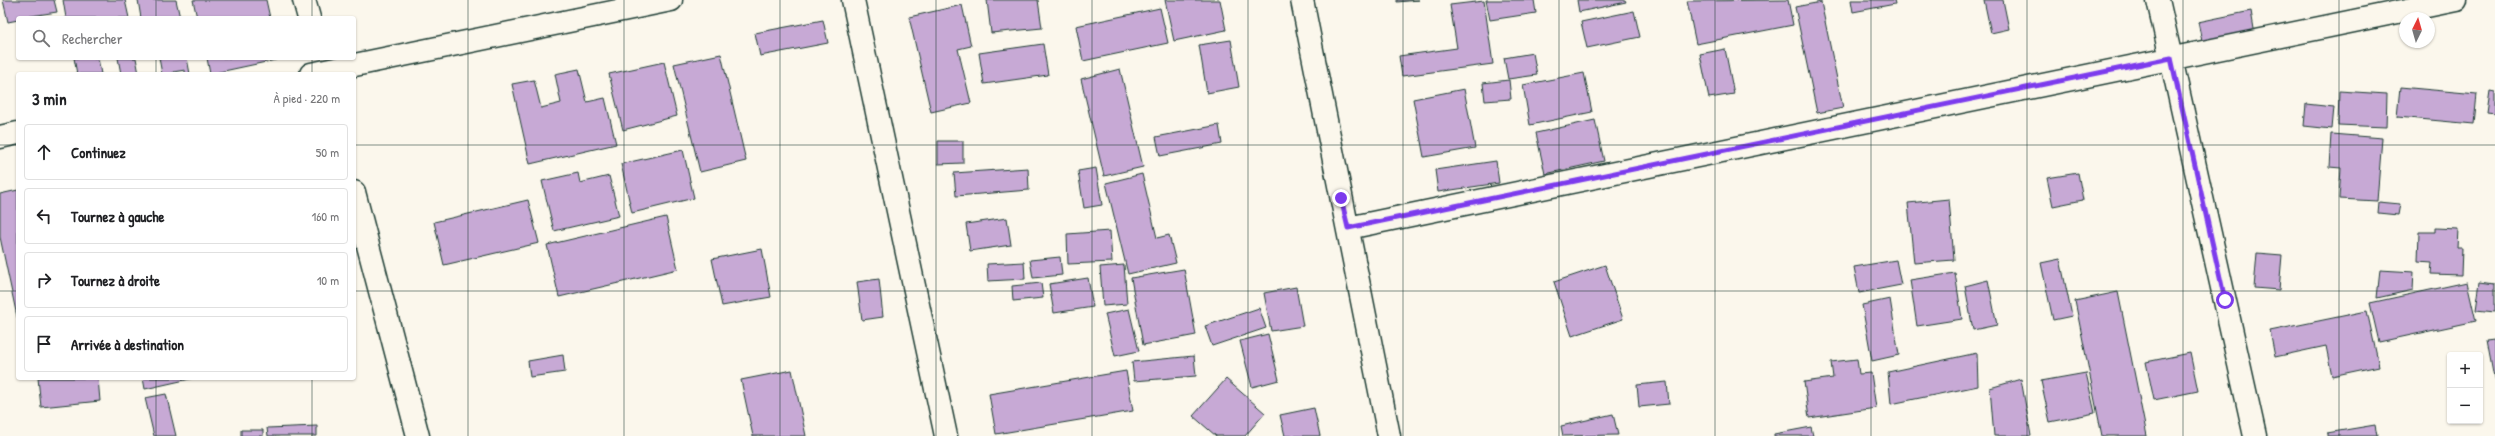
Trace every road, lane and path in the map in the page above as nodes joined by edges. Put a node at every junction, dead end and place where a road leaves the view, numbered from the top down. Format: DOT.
graph roads {
  1 [pos="304,0"];
  2 [pos="671,0"];
  3 [pos="853,0"];
  4 [pos="1302,0"];
  5 [pos="2158,0"];
  6 [pos="2456,0"];
  7 [pos="308,16"];
  8 [pos="2171,58"];
  9 [pos="318,69"];
  10 [pos="16,133"];
  11 [pos="0,137"];
  12 [pos="356,200"];
  13 [pos="1348,228"];
  14 [pos="418,436"];
  15 [pos="946,436"];
  16 [pos="1389,436"];
  17 [pos="2255,436"];
  1 -- 7 [label="street"];
  2 -- 9 [label="street"];
  3 -- 15 [label="street"];
  4 -- 13 [label="street"];
  5 -- 8 [label="street"];
  6 -- 8 [label="street"];
  8 -- 13 [label="street"];
  8 -- 17 [label="street"];
  10 -- 11 [label="street"];
  12 -- 14 [label="street"];
  13 -- 16 [label="street"];
}
